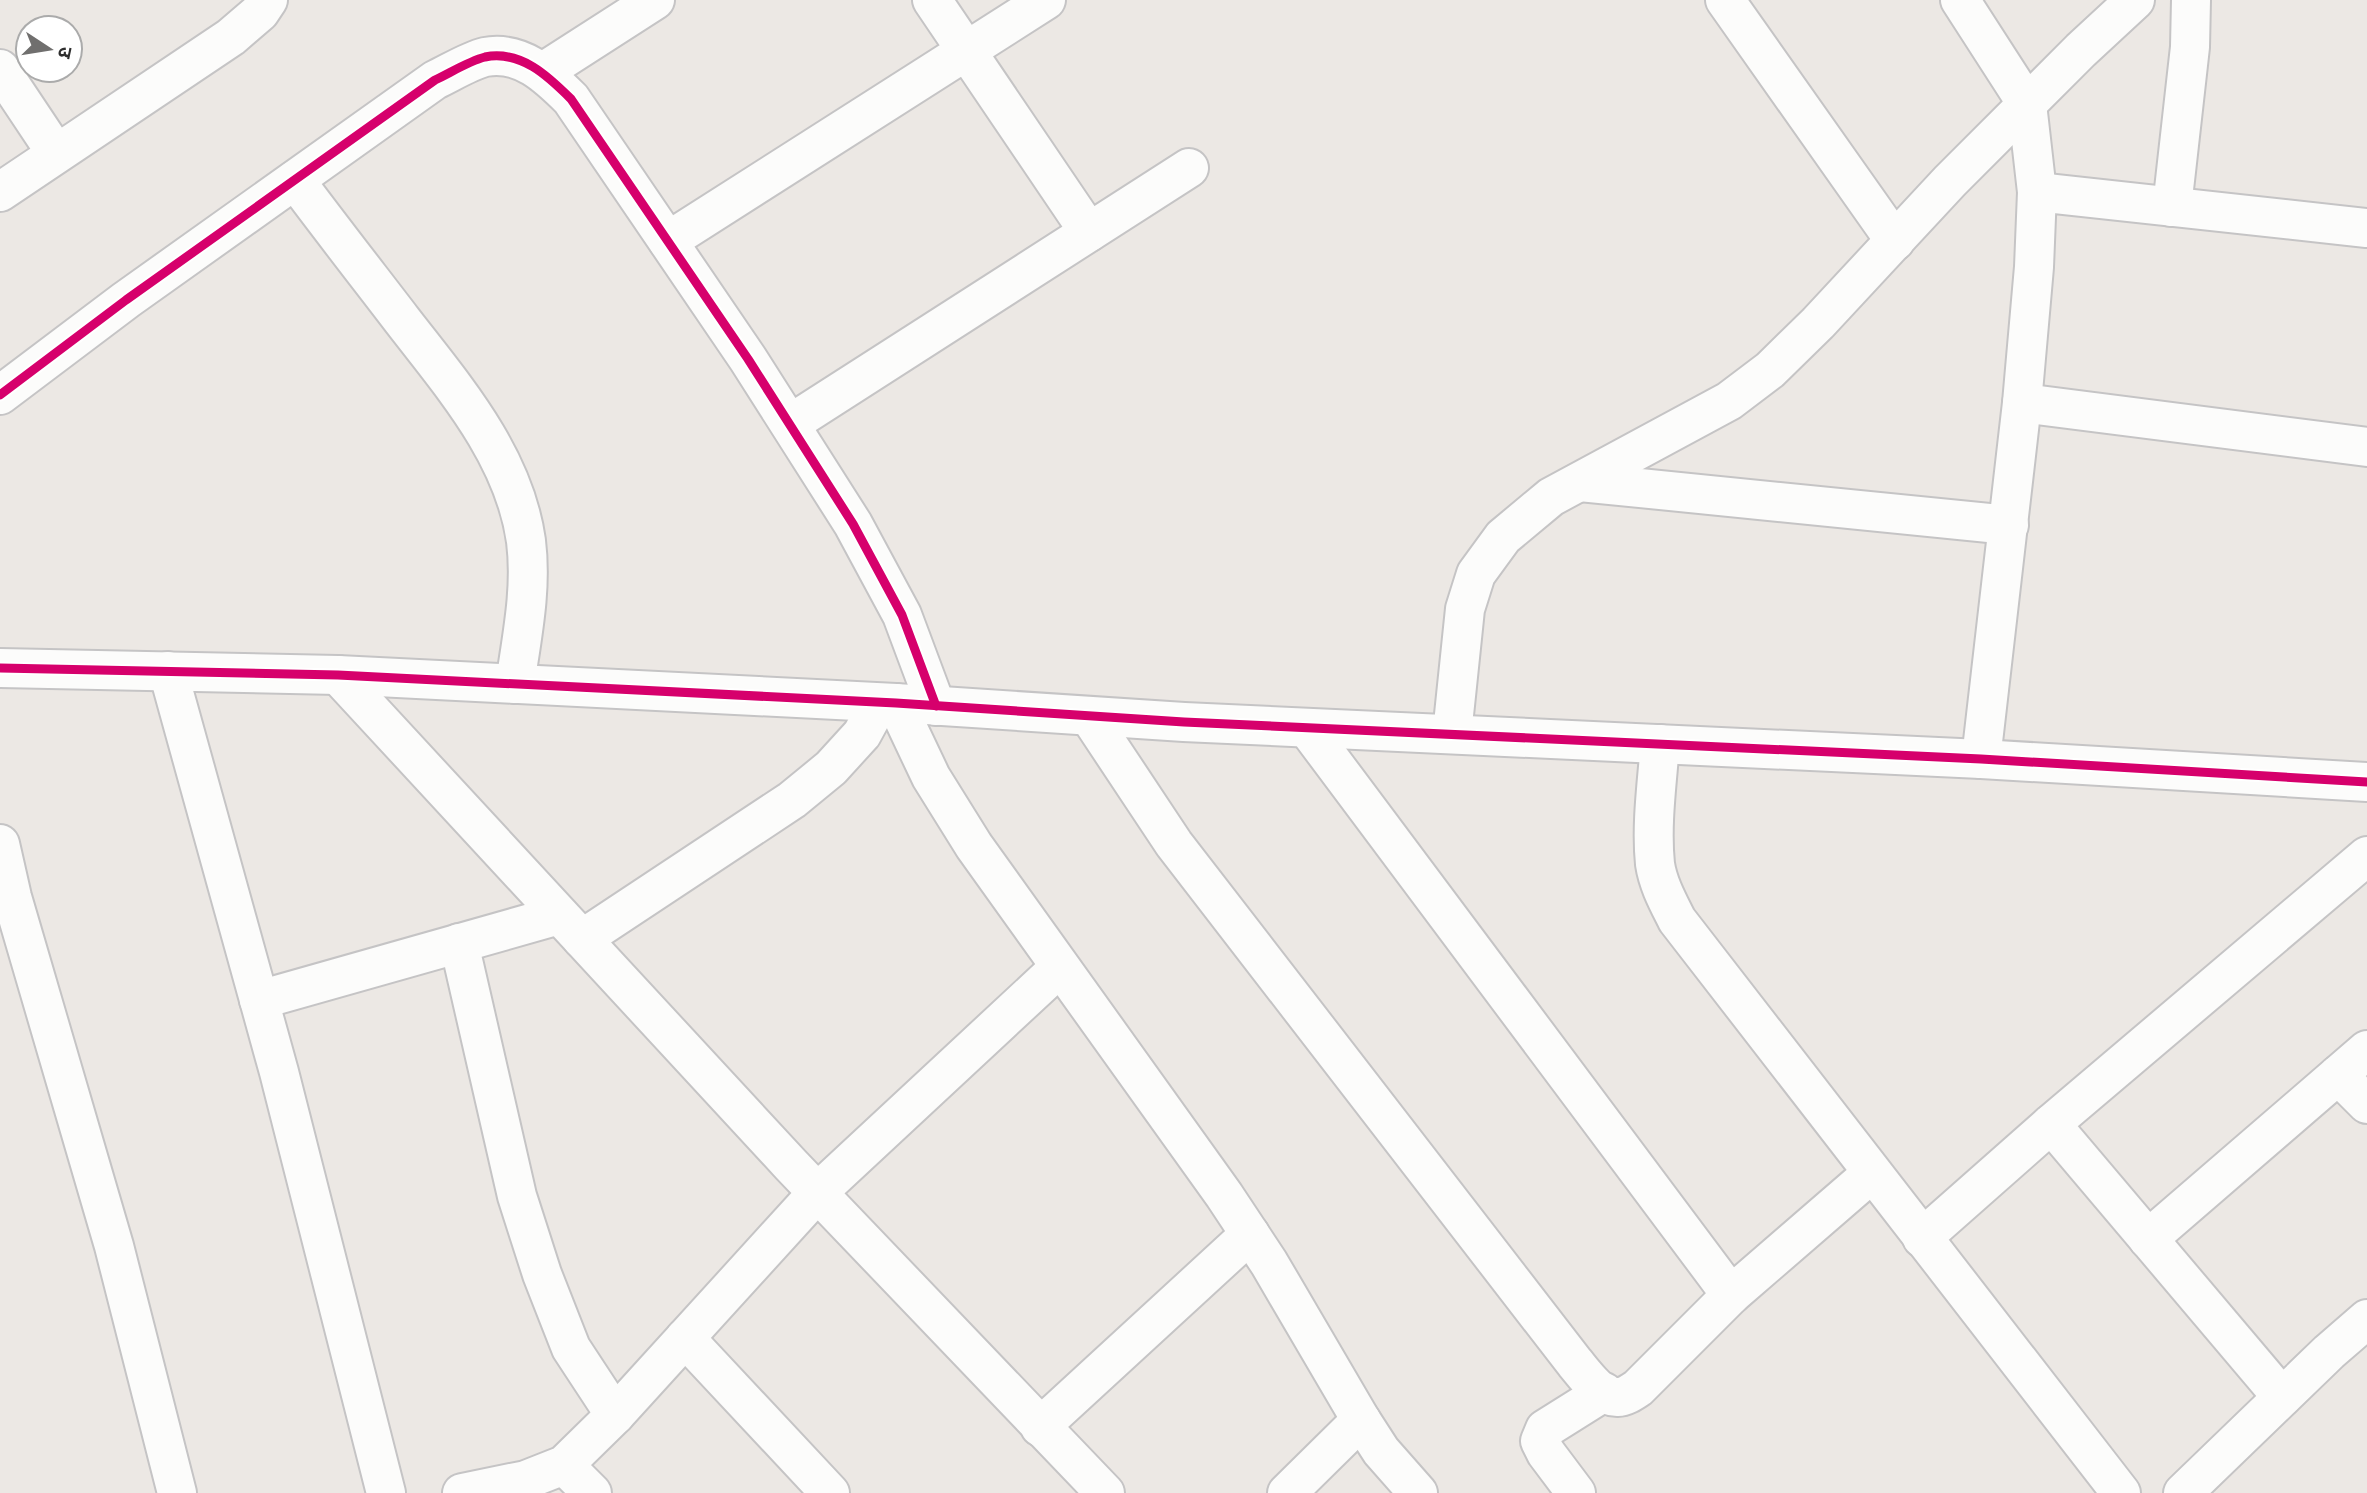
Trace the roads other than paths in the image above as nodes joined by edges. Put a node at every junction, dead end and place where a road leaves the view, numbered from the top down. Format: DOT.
graph roads {
  1 [pos="268,0"];
  2 [pos="655,0"];
  3 [pos="932,0"];
  4 [pos="1046,0"];
  5 [pos="1725,0"];
  6 [pos="1960,0"];
  7 [pos="2135,0"];
  8 [pos="2191,0"];
  9 [pos="965,51"];
  10 [pos="0,69"];
  11 [pos="543,72"];
  12 [pos="2027,104"];
  13 [pos="57,153"];
  14 [pos="1189,167"];
  15 [pos="295,180"];
  16 [pos="0,192"];
  17 [pos="2037,192"];
  18 [pos="2172,207"];
  19 [pos="2367,228"];
  20 [pos="1089,232"];
  21 [pos="668,241"];
  22 [pos="1895,241"];
  23 [pos="0,396"];
  24 [pos="2022,403"];
  25 [pos="790,424"];
  26 [pos="2367,447"];
  27 [pos="1580,481"];
  28 [pos="2008,525"];
  29 [pos="0,668"];
  30 [pos="168,671"];
  31 [pos="338,675"];
  32 [pos="515,684"];
  33 [pos="888,703"];
  34 [pos="936,705"];
  35 [pos="1089,716"];
  36 [pos="1307,728"];
  37 [pos="1452,734"];
  38 [pos="1660,744"];
  39 [pos="1981,759"];
  40 [pos="2367,782"];
  41 [pos="0,844"];
  42 [pos="2367,856"];
  43 [pos="570,927"];
  44 [pos="459,943"];
  45 [pos="1060,967"];
  46 [pos="259,1000"];
  47 [pos="2367,1050"];
  48 [pos="2337,1075"];
  49 [pos="2367,1104"];
  50 [pos="2051,1124"];
  51 [pos="1872,1173"];
  52 [pos="818,1192"];
  53 [pos="1250,1234"];
  54 [pos="1922,1238"];
  55 [pos="2148,1239"];
  56 [pos="1731,1295"];
  57 [pos="2367,1319"];
  58 [pos="685,1338"];
  59 [pos="1604,1392"];
  60 [pos="2282,1397"];
  61 [pos="615,1415"];
  62 [pos="1361,1420"];
  63 [pos="1040,1427"];
  64 [pos="565,1465"];
  65 [pos="177,1493"];
  66 [pos="386,1493"];
  67 [pos="462,1493"];
  68 [pos="592,1493"];
  69 [pos="830,1493"];
  70 [pos="1105,1493"];
  71 [pos="1287,1493"];
  72 [pos="1419,1493"];
  73 [pos="1576,1493"];
  74 [pos="2121,1493"];
  75 [pos="2183,1493"];
  1 -- 13 [label="street"];
  2 -- 11 [label="street"];
  3 -- 9 [label="street"];
  4 -- 9 [label="street"];
  5 -- 22 [label="street"];
  6 -- 12 [label="street"];
  7 -- 12 [label="street"];
  8 -- 18 [label="street"];
  9 -- 20 [label="street"];
  9 -- 21 [label="street"];
  10 -- 13 [label="street"];
  11 -- 15 [label="street"];
  11 -- 21 [label="street"];
  12 -- 17 [label="street"];
  12 -- 22 [label="street"];
  13 -- 16 [label="street"];
  14 -- 20 [label="street"];
  15 -- 23 [label="street"];
  15 -- 32 [label="street"];
  17 -- 18 [label="street"];
  17 -- 24 [label="street"];
  18 -- 19 [label="street"];
  20 -- 25 [label="street"];
  21 -- 25 [label="street"];
  22 -- 27 [label="street"];
  24 -- 26 [label="street"];
  24 -- 28 [label="street"];
  25 -- 34 [label="street"];
  27 -- 28 [label="street"];
  27 -- 37 [label="street"];
  28 -- 39 [label="street"];
  29 -- 30 [label="street"];
  30 -- 31 [label="street"];
  30 -- 46 [label="street"];
  31 -- 32 [label="street"];
  31 -- 43 [label="street"];
  32 -- 33 [label="street"];
  33 -- 34 [label="street"];
  33 -- 43 [label="street"];
  33 -- 45 [label="street"];
  34 -- 35 [label="street"];
  35 -- 36 [label="street"];
  35 -- 59 [label="street"];
  36 -- 37 [label="street"];
  36 -- 56 [label="street"];
  37 -- 38 [label="street"];
  38 -- 39 [label="street"];
  38 -- 51 [label="street"];
  39 -- 40 [label="street"];
  41 -- 65 [label="street"];
  42 -- 50 [label="street"];
  43 -- 44 [label="street"];
  43 -- 52 [label="street"];
  44 -- 46 [label="street"];
  44 -- 61 [label="street"];
  45 -- 52 [label="street"];
  45 -- 53 [label="street"];
  46 -- 66 [label="street"];
  47 -- 48 [label="street"];
  48 -- 49 [label="street"];
  48 -- 55 [label="street"];
  50 -- 54 [label="street"];
  50 -- 55 [label="street"];
  51 -- 54 [label="street"];
  51 -- 56 [label="street"];
  52 -- 58 [label="street"];
  52 -- 63 [label="street"];
  53 -- 62 [label="street"];
  53 -- 63 [label="street"];
  54 -- 74 [label="street"];
  55 -- 60 [label="street"];
  56 -- 59 [label="street"];
  57 -- 60 [label="street"];
  58 -- 61 [label="street"];
  58 -- 69 [label="street"];
  59 -- 73 [label="street"];
  60 -- 75 [label="street"];
  61 -- 64 [label="street"];
  62 -- 71 [label="street"];
  62 -- 72 [label="street"];
  63 -- 70 [label="street"];
  64 -- 67 [label="street"];
  64 -- 68 [label="street"];
}
